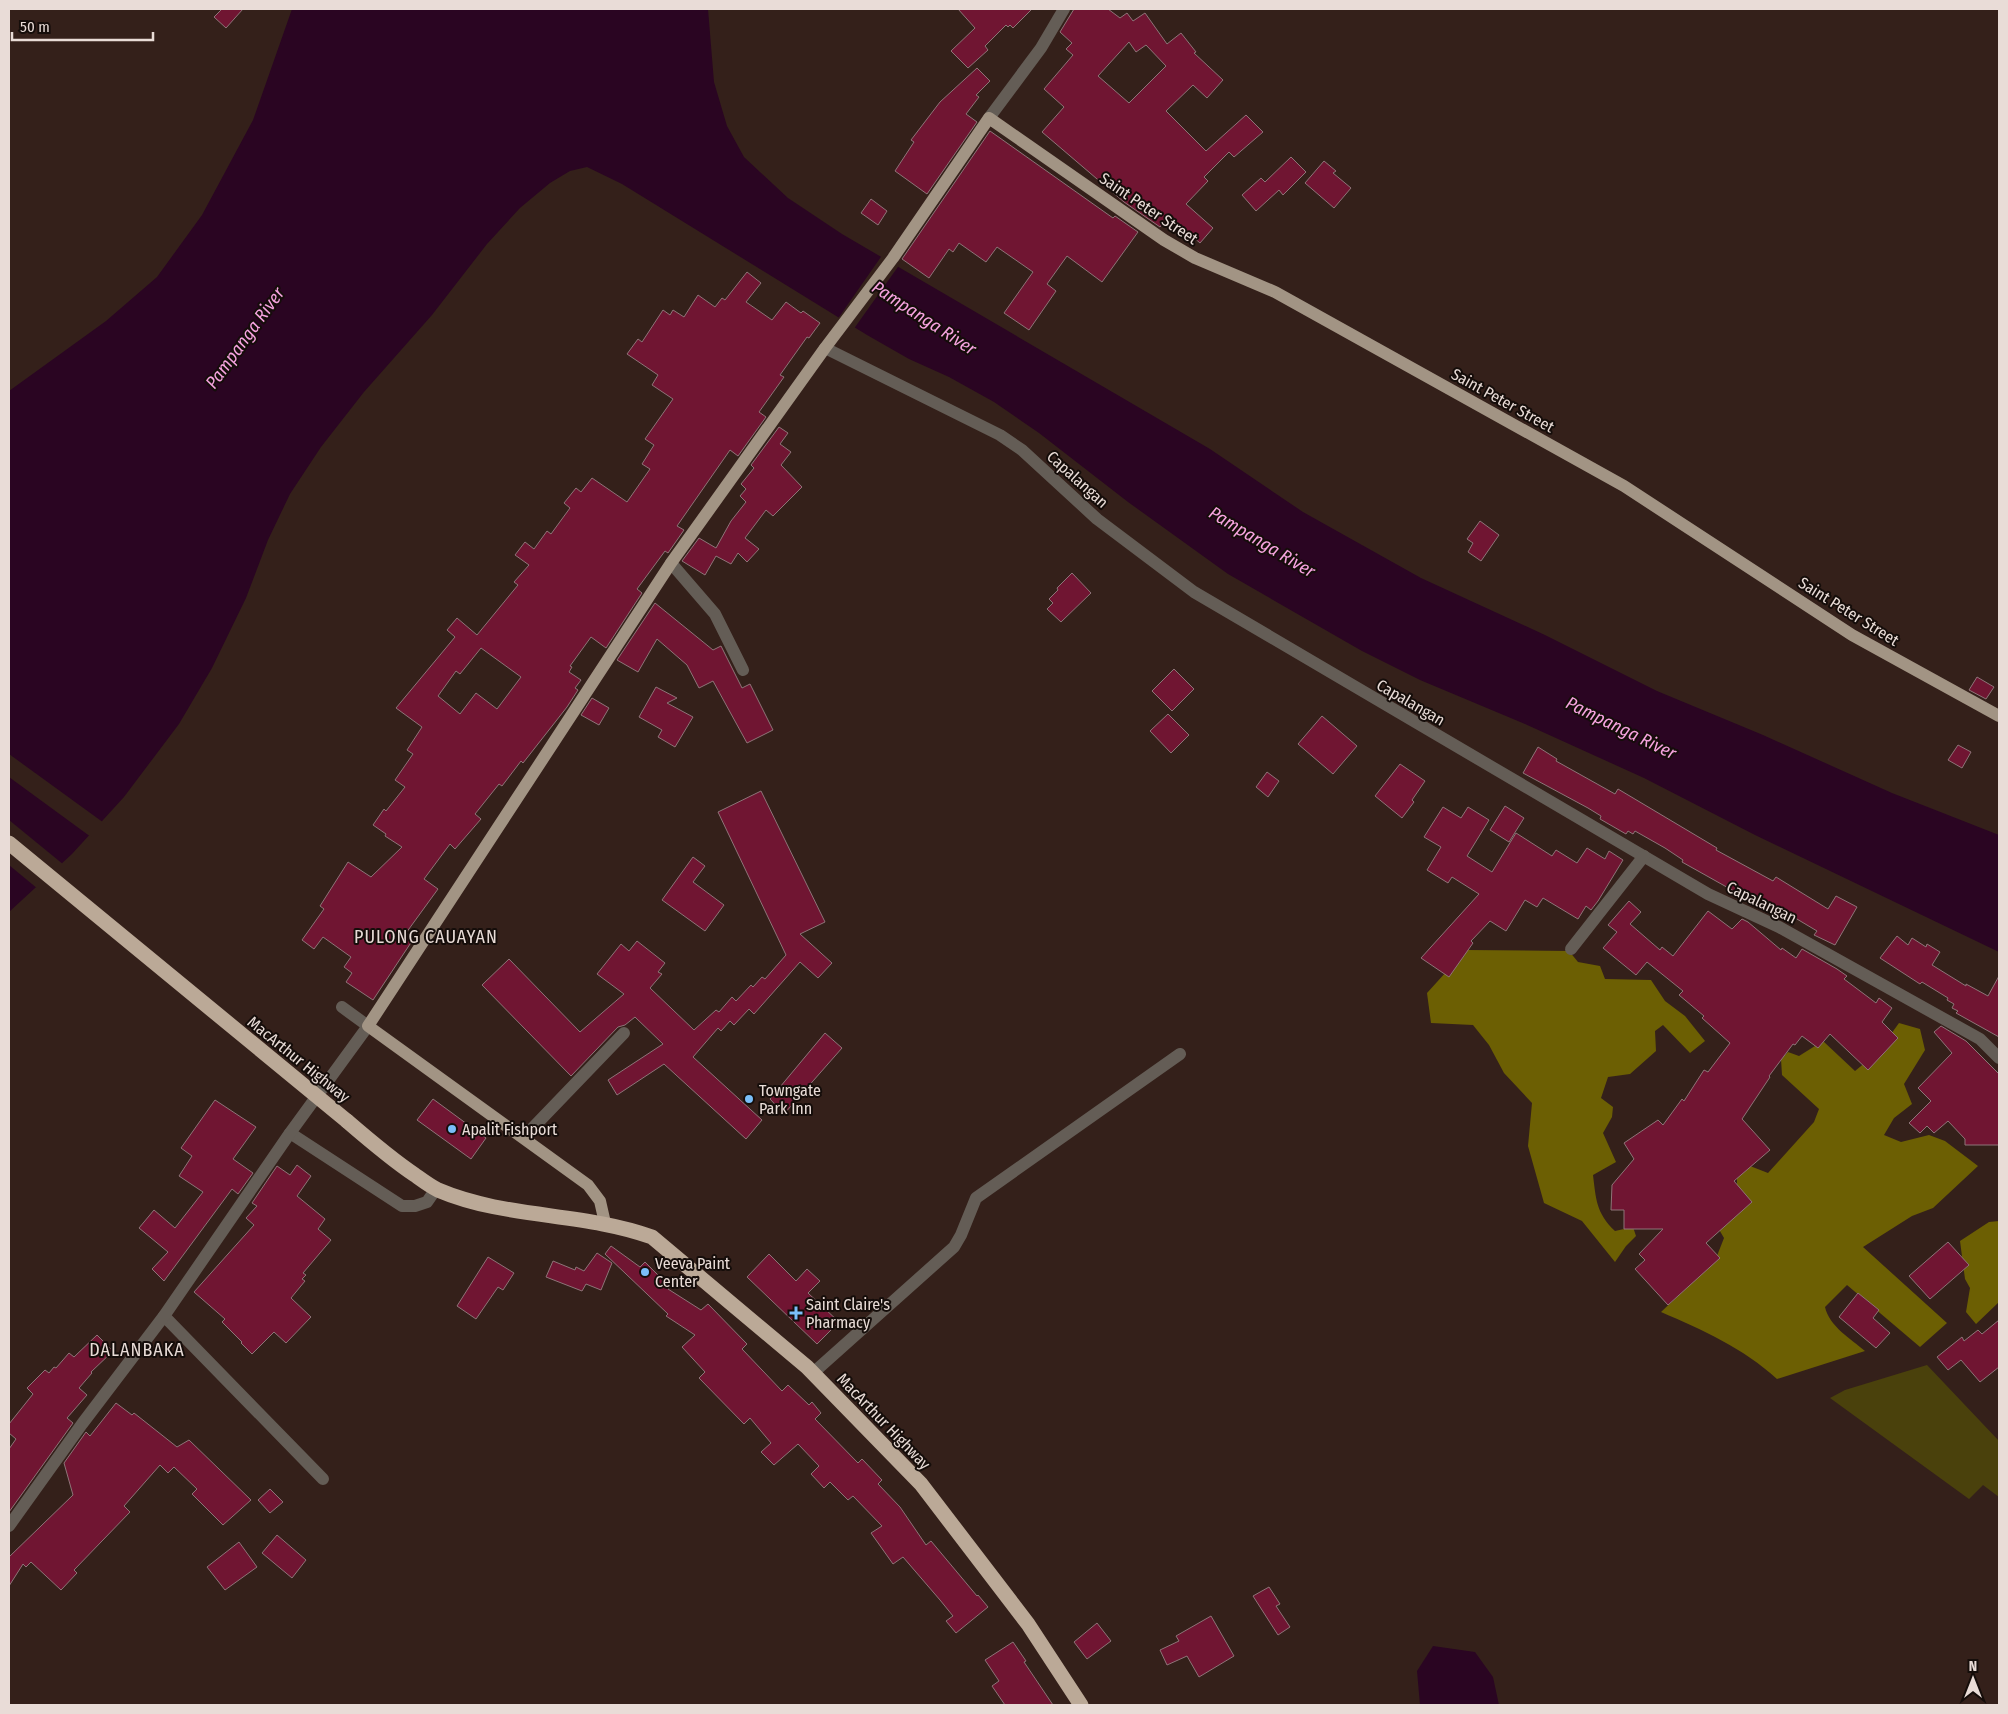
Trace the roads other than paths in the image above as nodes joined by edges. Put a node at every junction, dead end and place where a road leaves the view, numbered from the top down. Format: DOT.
graph roads {
  1 [pos="1064,9"];
  2 [pos="989,118"];
  3 [pos="825,348"];
  4 [pos="671,563"];
  5 [pos="743,670"];
  6 [pos="1999,716"];
  7 [pos="9,843"];
  8 [pos="1644,856"];
  9 [pos="1571,949"];
  10 [pos="342,1007"];
  11 [pos="368,1026"];
  12 [pos="624,1033"];
  13 [pos="1180,1054"];
  14 [pos="1999,1058"];
  15 [pos="290,1133"];
  16 [pos="524,1137"];
  17 [pos="436,1189"];
  18 [pos="605,1223"];
  19 [pos="164,1316"];
  20 [pos="813,1373"];
  21 [pos="323,1479"];
  22 [pos="9,1526"];
  23 [pos="1081,1705"];
  1 -- 2 [label="street"];
  2 -- 3 [label="main road"];
  2 -- 6 [label="main road, Saint Peter Street"];
  3 -- 4 [label="main road"];
  3 -- 8 [label="street, Capalangan"];
  4 -- 5 [label="street"];
  4 -- 11 [label="main road"];
  7 -- 17 [label="highway, MacArthur Highway, bridge"];
  8 -- 9 [label="street"];
  8 -- 14 [label="street, Capalangan"];
  10 -- 11 [label="street"];
  11 -- 15 [label="street"];
  11 -- 16 [label="main road"];
  12 -- 16 [label="street"];
  13 -- 20 [label="street"];
  15 -- 17 [label="street"];
  15 -- 19 [label="street"];
  16 -- 18 [label="main road"];
  17 -- 18 [label="highway, MacArthur Highway"];
  18 -- 20 [label="highway, MacArthur Highway"];
  19 -- 21 [label="street"];
  19 -- 22 [label="street"];
  20 -- 23 [label="highway, MacArthur Highway"];
}
